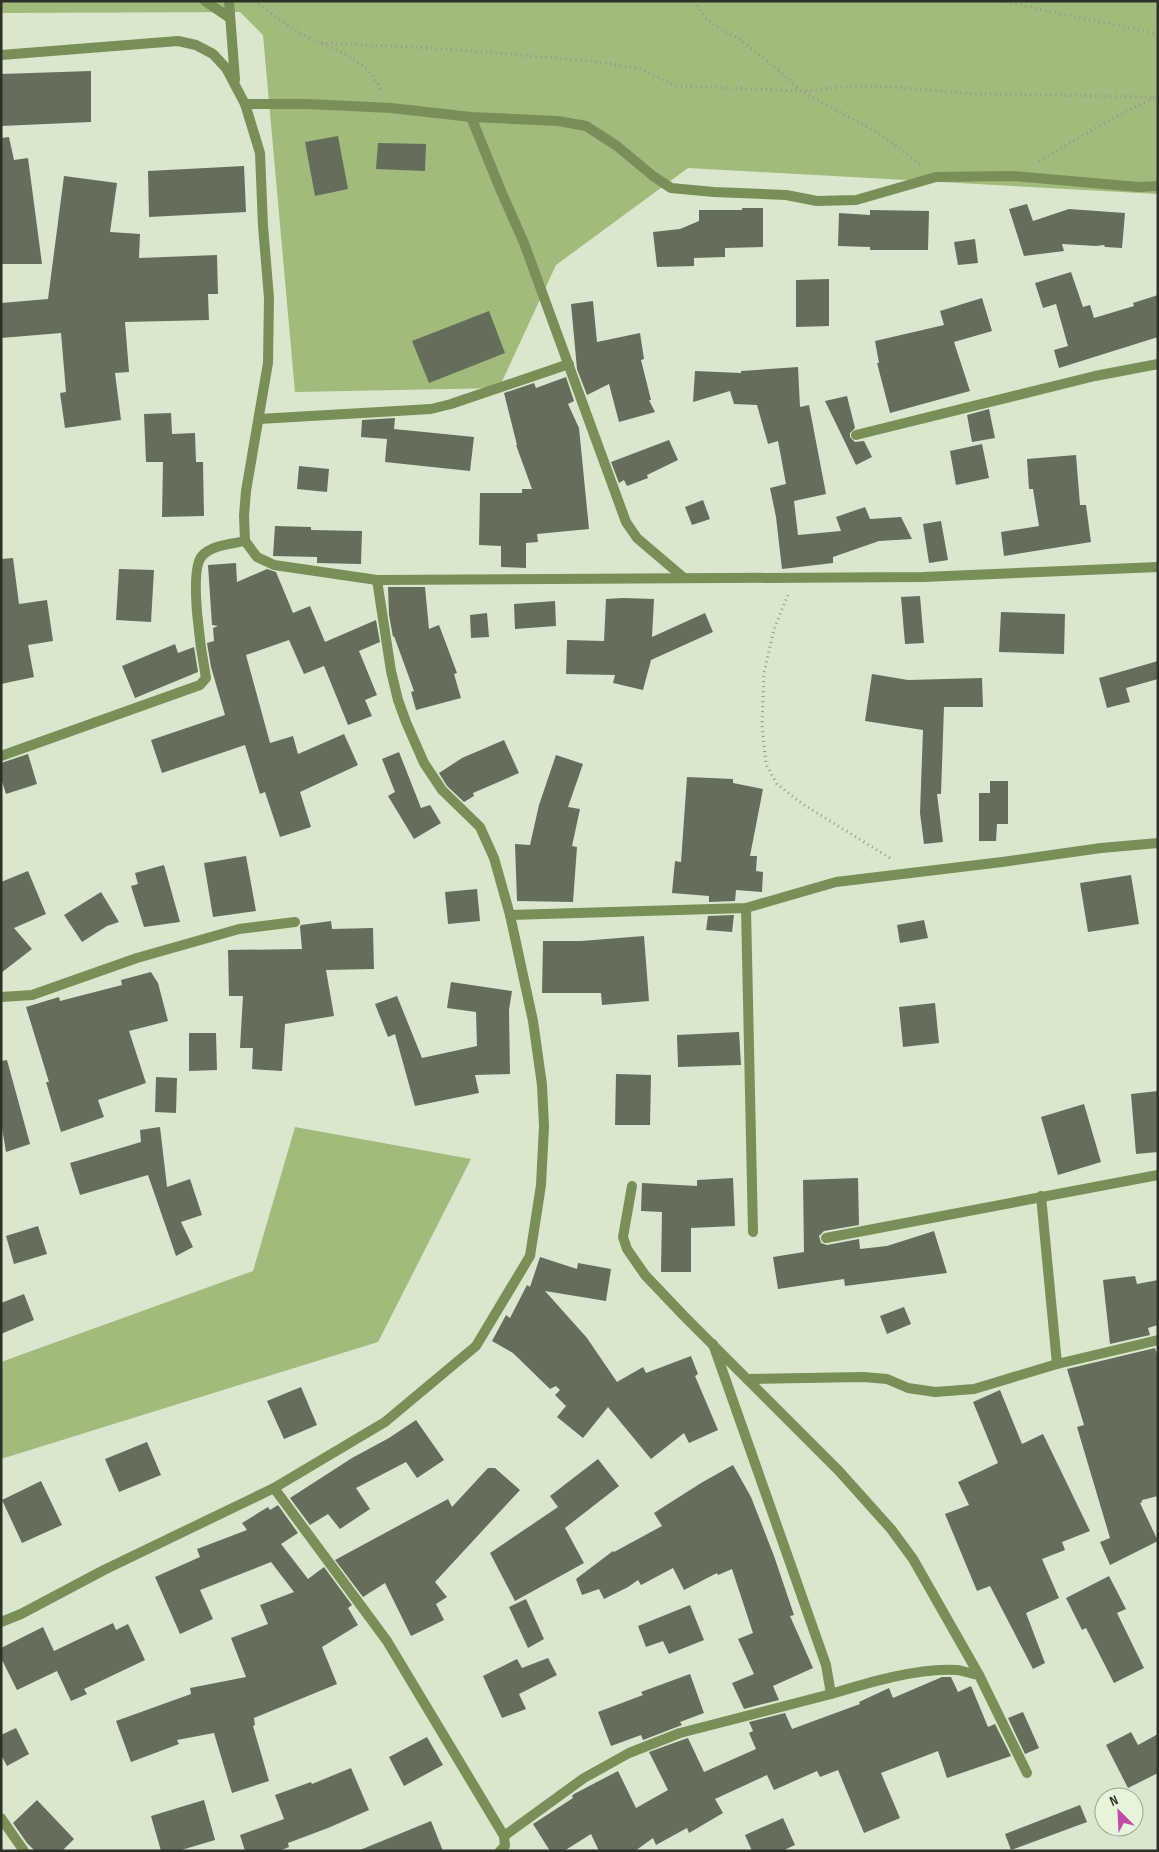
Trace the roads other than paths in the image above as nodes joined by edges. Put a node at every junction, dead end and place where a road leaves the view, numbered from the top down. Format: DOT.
graph roads {
  1 [pos="205,1"];
  2 [pos="228,1"];
  3 [pos="230,18"];
  4 [pos="1,55"];
  5 [pos="235,84"];
  6 [pos="245,104"];
  7 [pos="471,117"];
  8 [pos="1158,186"];
  9 [pos="1139,187"];
  10 [pos="1158,193"];
  11 [pos="569,364"];
  12 [pos="1158,364"];
  13 [pos="259,419"];
  14 [pos="856,435"];
  15 [pos="245,541"];
  16 [pos="1158,567"];
  17 [pos="684,578"];
  18 [pos="377,580"];
  19 [pos="1,756"];
  20 [pos="1158,843"];
  21 [pos="746,908"];
  22 [pos="510,915"];
  23 [pos="295,922"];
  24 [pos="1,997"];
  25 [pos="1158,1175"];
  26 [pos="632,1186"];
  27 [pos="1041,1196"];
  28 [pos="753,1232"];
  29 [pos="826,1238"];
  30 [pos="1158,1340"];
  31 [pos="713,1344"];
  32 [pos="1057,1364"];
  33 [pos="747,1379"];
  34 [pos="274,1488"];
  35 [pos="1,1622"];
  36 [pos="980,1675"];
  37 [pos="831,1694"];
  38 [pos="1027,1773"];
  39 [pos="1,1818"];
  40 [pos="504,1836"];
  41 [pos="24,1851"];
  42 [pos="500,1851"];
  1 -- 3 [label="street"];
  2 -- 3 [label="street"];
  3 -- 5 [label="street"];
  4 -- 5 [label="street"];
  5 -- 6 [label="street"];
  6 -- 7 [label="street"];
  6 -- 13 [label="street"];
  7 -- 9 [label="street"];
  7 -- 11 [label="street"];
  8 -- 9 [label="street"];
  9 -- 10 [label="street"];
  11 -- 13 [label="street"];
  11 -- 17 [label="street"];
  12 -- 14 [label="street"];
  13 -- 15 [label="street"];
  15 -- 18 [label="street"];
  15 -- 19 [label="street"];
  16 -- 17 [label="street"];
  17 -- 18 [label="street"];
  18 -- 22 [label="street"];
  20 -- 21 [label="street"];
  21 -- 22 [label="street"];
  21 -- 28 [label="street"];
  22 -- 34 [label="street"];
  23 -- 24 [label="street"];
  25 -- 27 [label="street"];
  26 -- 31 [label="street"];
  27 -- 29 [label="street"];
  27 -- 32 [label="street"];
  30 -- 32 [label="street"];
  31 -- 33 [label="street"];
  31 -- 37 [label="street"];
  32 -- 33 [label="street"];
  33 -- 36 [label="street"];
  34 -- 35 [label="street"];
  34 -- 40 [label="street"];
  36 -- 37 [label="street"];
  36 -- 38 [label="street"];
  37 -- 40 [label="street"];
  39 -- 41 [label="street"];
  40 -- 42 [label="street"];
}
